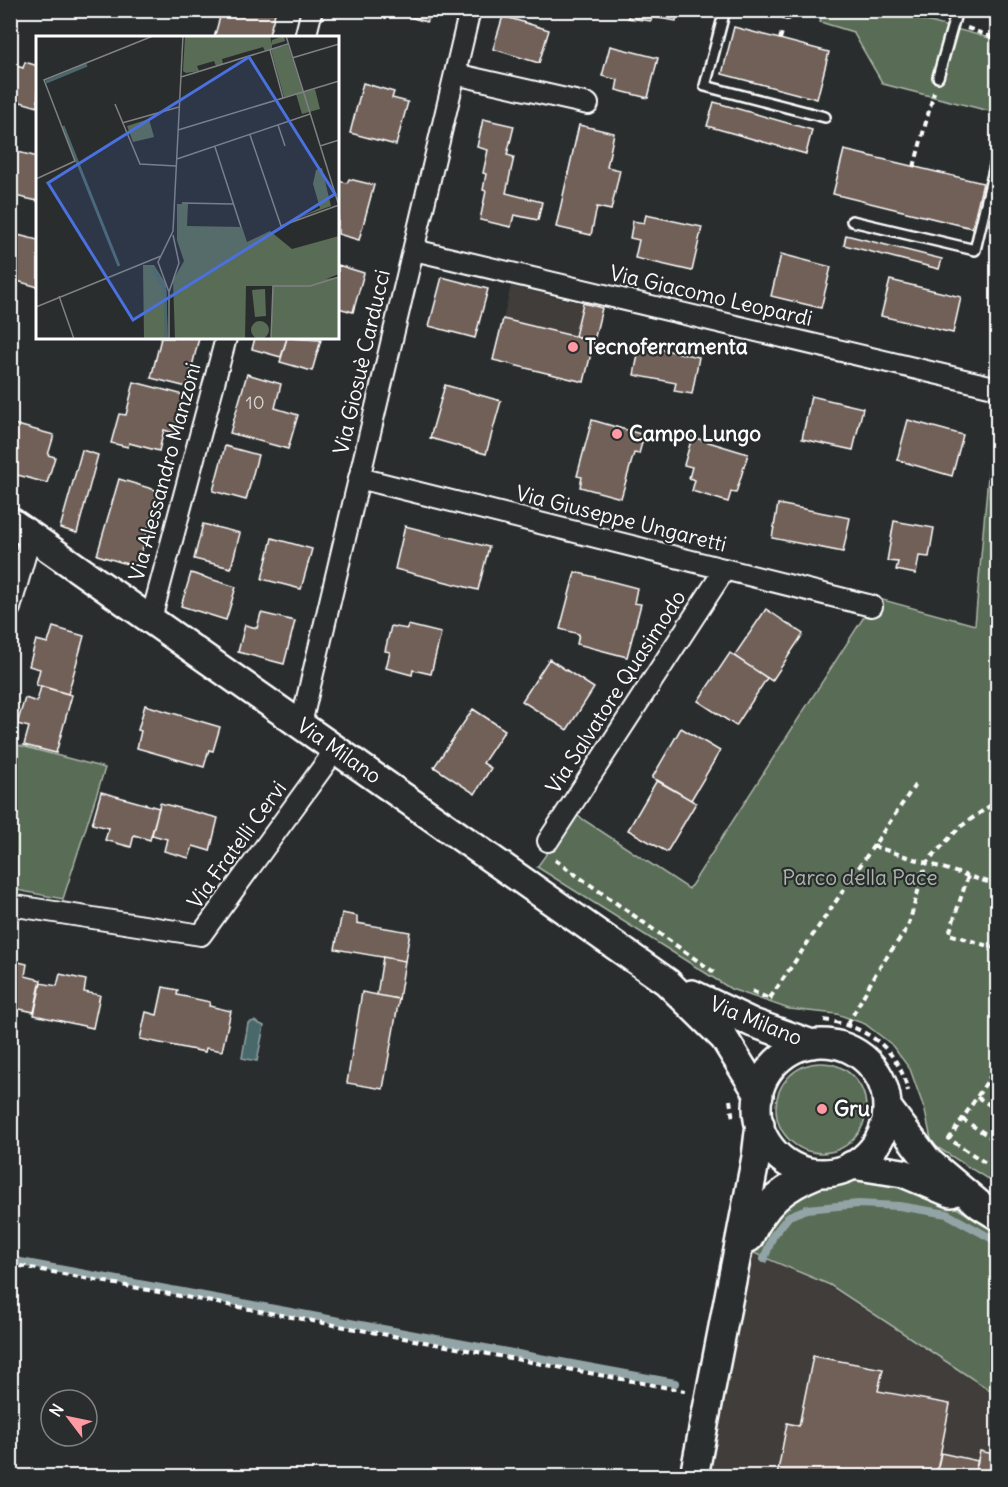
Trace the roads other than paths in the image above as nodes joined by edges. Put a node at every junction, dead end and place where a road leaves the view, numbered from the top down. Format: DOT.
graph roads {
  1 [pos="312,10"];
  2 [pos="470,10"];
  3 [pos="725,10"];
  4 [pos="957,10"];
  5 [pos="306,36"];
  6 [pos="455,74"];
  7 [pos="938,77"];
  8 [pos="588,104"];
  9 [pos="825,117"];
  10 [pos="998,153"];
  11 [pos="852,221"];
  12 [pos="414,250"];
  13 [pos="226,339"];
  14 [pos="998,388"];
  15 [pos="359,478"];
  16 [pos="21,528"];
  17 [pos="724,569"];
  18 [pos="872,606"];
  19 [pos="10,608"];
  20 [pos="151,619"];
  21 [pos="301,724"];
  22 [pos="336,749"];
  23 [pos="549,848"];
  24 [pos="10,904"];
  25 [pos="667,982"];
  26 [pos="812,1044"];
  27 [pos="759,1095"];
  28 [pos="887,1107"];
  29 [pos="760,1124"];
  30 [pos="852,1165"];
  31 [pos="819,1173"];
  32 [pos="989,1211"];
  33 [pos="732,1278"];
  34 [pos="694,1476"];
  1 -- 5 [label="street"];
  2 -- 6 [label="street, Via Giosuè Carducci"];
  3 -- 9 [label="lane"];
  4 -- 7 [label="lane"];
  6 -- 8 [label="street"];
  6 -- 12 [label="street, Via Giosuè Carducci"];
  10 -- 11 [label="lane"];
  12 -- 14 [label="street, Via Giacomo Leopardi"];
  12 -- 15 [label="street, Via Giosuè Carducci"];
  13 -- 20 [label="street, Via Alessandro Manzoni"];
  15 -- 17 [label="street, Via Giuseppe Ungaretti"];
  15 -- 21 [label="street, Via Giosuè Carducci"];
  16 -- 19 [label="street"];
  16 -- 20 [label="street, Via Milano"];
  17 -- 18 [label="street, Via Giuseppe Ungaretti"];
  17 -- 23 [label="street, Via Salvatore Quasimodo"];
  20 -- 21 [label="street, Via Milano"];
  21 -- 22 [label="street, Via Milano"];
  22 -- 24 [label="street, Via Fratelli Cervi"];
  22 -- 25 [label="street, Via Milano"];
  25 -- 26 [label="street, Via Milano"];
  25 -- 27 [label="street, Via Milano"];
  26 -- 27 [label="street, Via Milano"];
  26 -- 28 [label="street, Via Milano"];
  27 -- 29 [label="street, Via Milano"];
  28 -- 30 [label="street, Via Milano"];
  28 -- 32 [label="street, Via Milano"];
  29 -- 31 [label="street, Via Milano"];
  29 -- 33 [label="street"];
  30 -- 31 [label="street, Via Milano"];
  30 -- 32 [label="street, Via Milano"];
  31 -- 33 [label="street"];
  33 -- 34 [label="street"];
}
